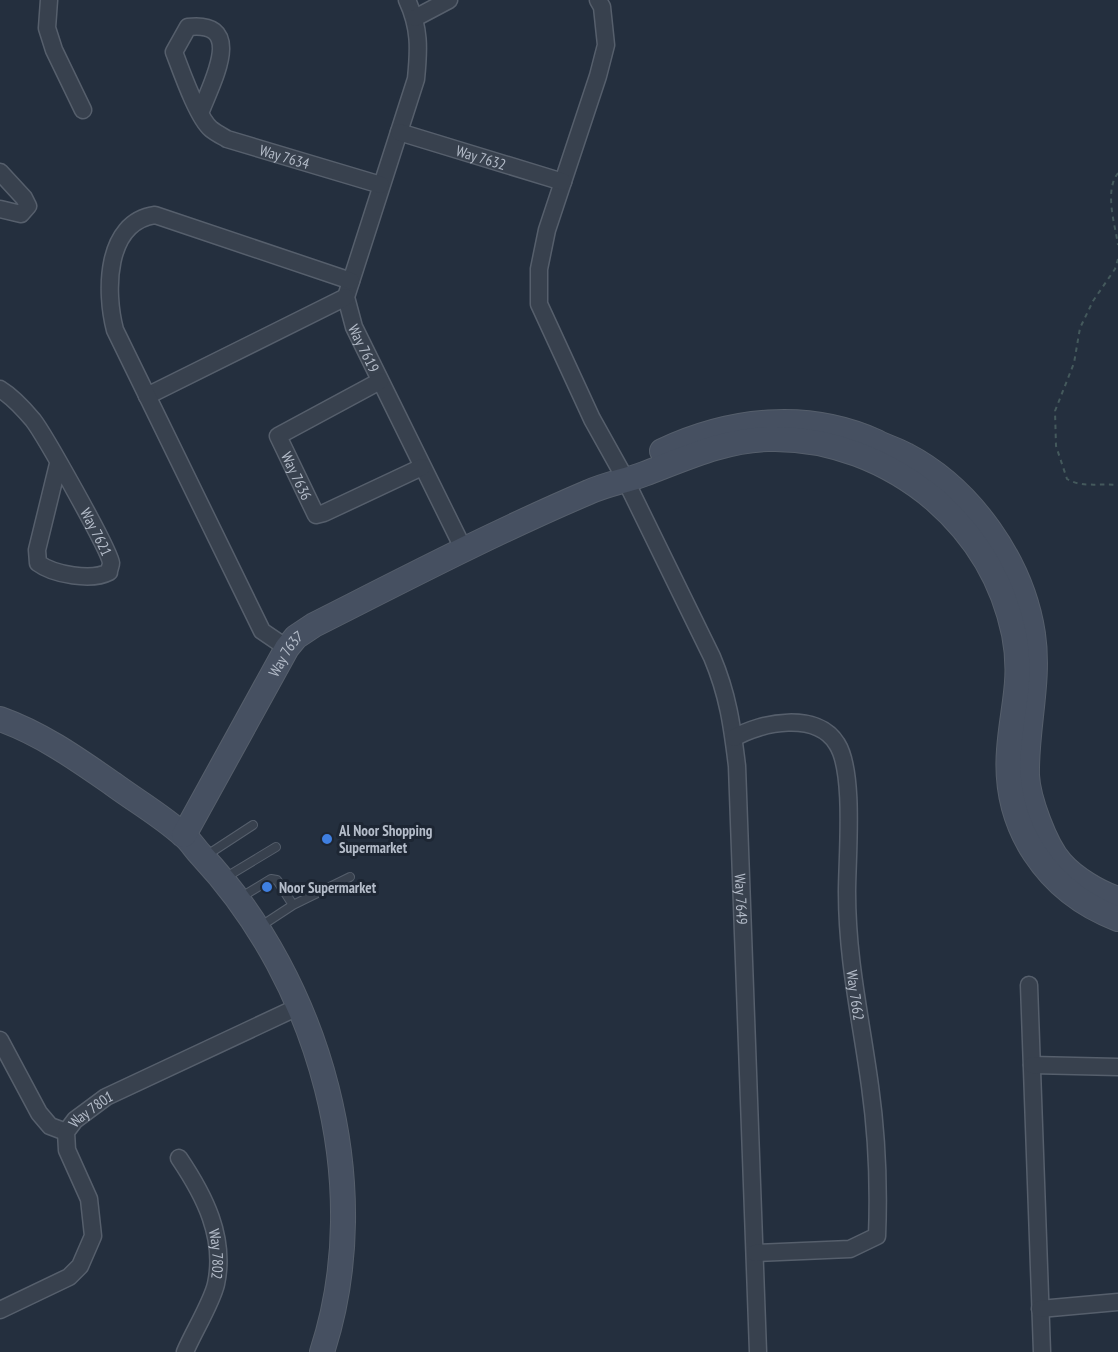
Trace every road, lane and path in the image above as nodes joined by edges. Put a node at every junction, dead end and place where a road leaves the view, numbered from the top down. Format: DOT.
graph roads {
  1 [pos="49,0"];
  2 [pos="407,0"];
  3 [pos="449,0"];
  4 [pos="598,0"];
  5 [pos="415,18"];
  6 [pos="83,110"];
  7 [pos="201,111"];
  8 [pos="399,132"];
  9 [pos="0,172"];
  10 [pos="1118,173"];
  11 [pos="563,182"];
  12 [pos="381,185"];
  13 [pos="0,209"];
  14 [pos="1118,245"];
  15 [pos="1118,259"];
  16 [pos="351,281"];
  17 [pos="346,297"];
  18 [pos="380,381"];
  19 [pos="0,388"];
  20 [pos="147,396"];
  21 [pos="58,464"];
  22 [pos="422,467"];
  23 [pos="624,476"];
  24 [pos="1118,485"];
  25 [pos="464,550"];
  26 [pos="287,648"];
  27 [pos="0,719"];
  28 [pos="734,738"];
  29 [pos="253,825"];
  30 [pos="184,835"];
  31 [pos="276,847"];
  32 [pos="203,857"];
  33 [pos="350,877"];
  34 [pos="222,879"];
  35 [pos="238,899"];
  36 [pos="1118,899"];
  37 [pos="293,905"];
  38 [pos="1118,919"];
  39 [pos="258,928"];
  40 [pos="1029,986"];
  41 [pos="300,1006"];
  42 [pos="0,1040"];
  43 [pos="1032,1065"];
  44 [pos="1118,1067"];
  45 [pos="66,1132"];
  46 [pos="179,1158"];
  47 [pos="755,1253"];
  48 [pos="1118,1302"];
  49 [pos="1040,1309"];
  50 [pos="0,1310"];
  51 [pos="184,1352"];
  52 [pos="322,1352"];
  53 [pos="758,1352"];
  54 [pos="1042,1352"];
  1 -- 6 [label="street"];
  2 -- 5 [label="street"];
  3 -- 5 [label="street"];
  4 -- 11 [label="street, Way 7649"];
  5 -- 8 [label="street"];
  7 -- 7 [label="street, Way 7634"];
  7 -- 12 [label="street, Way 7634"];
  8 -- 11 [label="street, Way 7632"];
  8 -- 12 [label="street"];
  9 -- 13 [label="street"];
  10 -- 14 [label="path"];
  11 -- 23 [label="street, Way 7649"];
  12 -- 16 [label="street"];
  15 -- 24 [label="path"];
  16 -- 17 [label="street"];
  16 -- 20 [label="street"];
  17 -- 18 [label="street, Way 7619"];
  17 -- 20 [label="street"];
  18 -- 22 [label="street, Way 7619"];
  18 -- 22 [label="street, Way 7636"];
  19 -- 21 [label="street, Way 7621"];
  20 -- 26 [label="street"];
  21 -- 21 [label="street, Way 7621"];
  22 -- 25 [label="street, Way 7619"];
  23 -- 25 [label="street"];
  23 -- 28 [label="street, Way 7649"];
  23 -- 36 [label="street"];
  23 -- 38 [label="street"];
  25 -- 26 [label="street, Way 7637"];
  26 -- 30 [label="street, Way 7637"];
  27 -- 30 [label="street"];
  28 -- 47 [label="street, Way 7649"];
  28 -- 47 [label="street, Way 7662"];
  29 -- 32 [label="lane"];
  30 -- 32 [label="street"];
  31 -- 34 [label="lane"];
  32 -- 34 [label="street"];
  33 -- 37 [label="lane"];
  34 -- 35 [label="street"];
  35 -- 37 [label="lane"];
  35 -- 39 [label="street"];
  37 -- 39 [label="lane"];
  39 -- 41 [label="street"];
  40 -- 43 [label="street"];
  41 -- 45 [label="street, Way 7801"];
  41 -- 52 [label="street"];
  42 -- 45 [label="street"];
  43 -- 44 [label="street"];
  43 -- 49 [label="street"];
  45 -- 50 [label="street, Way 7801"];
  46 -- 51 [label="street, Way 7802"];
  47 -- 53 [label="street, Way 7649"];
  48 -- 49 [label="street"];
  49 -- 54 [label="street"];
}
